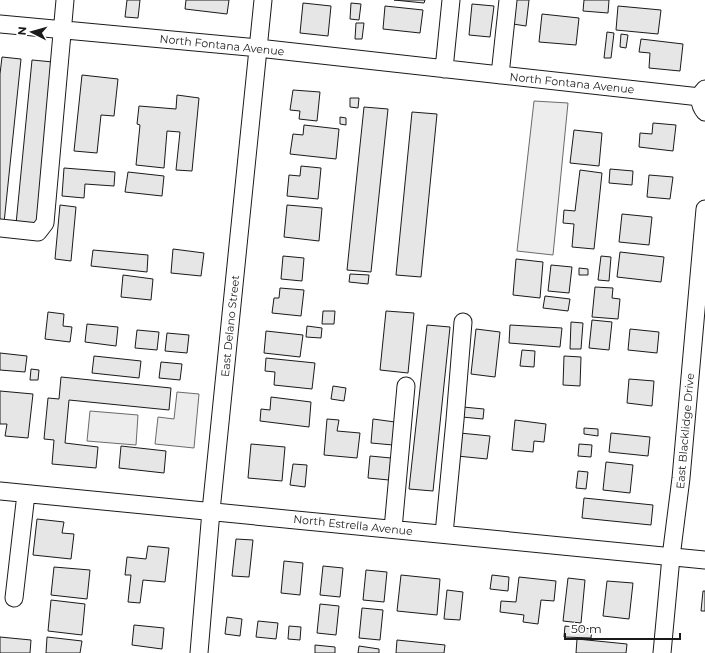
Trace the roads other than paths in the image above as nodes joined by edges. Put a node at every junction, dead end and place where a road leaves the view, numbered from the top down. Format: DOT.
graph roads {
  1 [pos="65,0"];
  2 [pos="263,0"];
  3 [pos="451,0"];
  4 [pos="508,0"];
  5 [pos="0,24"];
  6 [pos="63,30"];
  7 [pos="258,48"];
  8 [pos="444,69"];
  9 [pos="500,75"];
  10 [pos="703,99"];
  11 [pos="705,209"];
  12 [pos="0,228"];
  13 [pos="463,322"];
  14 [pos="406,386"];
  15 [pos="0,491"];
  16 [pos="26,494"];
  17 [pos="211,511"];
  18 [pos="393,529"];
  19 [pos="444,534"];
  20 [pos="671,557"];
  21 [pos="705,560"];
  22 [pos="14,598"];
  23 [pos="199,653"];
  24 [pos="662,653"];
  1 -- 6 [label="street"];
  2 -- 7 [label="street, East Delano Street"];
  3 -- 8 [label="street"];
  4 -- 9 [label="street"];
  5 -- 6 [label="street, North Fontana Avenue"];
  6 -- 7 [label="street, North Fontana Avenue"];
  6 -- 12 [label="street"];
  7 -- 8 [label="street, North Fontana Avenue"];
  7 -- 17 [label="street, East Delano Street"];
  8 -- 9 [label="street, North Fontana Avenue"];
  9 -- 10 [label="street, North Fontana Avenue"];
  11 -- 20 [label="street, East Blacklidge Drive"];
  13 -- 19 [label="street"];
  14 -- 18 [label="street"];
  15 -- 16 [label="street, North Estrella Avenue"];
  16 -- 17 [label="street, North Estrella Avenue"];
  16 -- 22 [label="street"];
  17 -- 18 [label="street, North Estrella Avenue"];
  17 -- 23 [label="street, East Delano Street"];
  18 -- 19 [label="street, North Estrella Avenue"];
  19 -- 20 [label="street, North Estrella Avenue"];
  20 -- 21 [label="street, North Estrella Avenue"];
  20 -- 24 [label="street, East Blacklidge Drive"];
}
